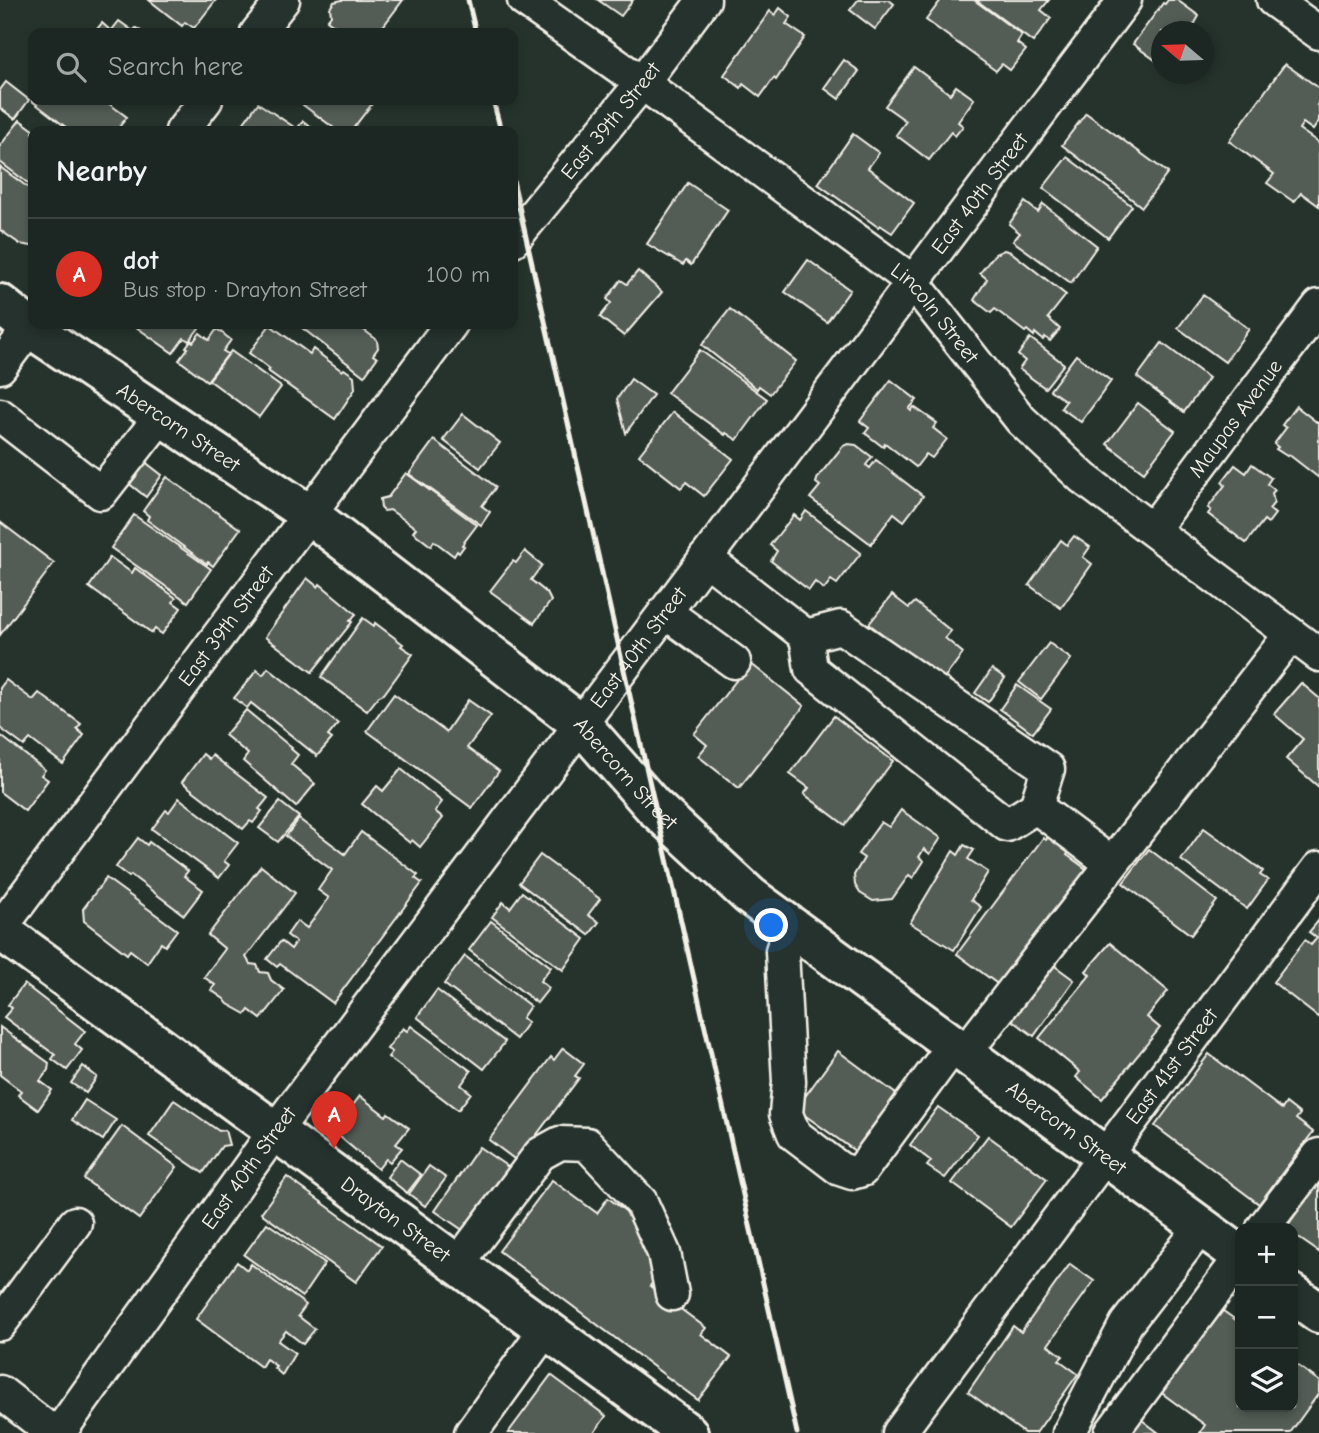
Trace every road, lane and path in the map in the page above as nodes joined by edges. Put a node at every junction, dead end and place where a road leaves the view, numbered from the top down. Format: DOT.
graph roads {
  1 [pos="283,0"];
  2 [pos="524,0"];
  3 [pos="704,0"];
  4 [pos="1125,0"];
  5 [pos="1273,0"];
  6 [pos="261,28"];
  7 [pos="1319,33"];
  8 [pos="642,83"];
  9 [pos="202,105"];
  10 [pos="186,126"];
  11 [pos="518,234"];
  12 [pos="912,281"];
  13 [pos="0,304"];
  14 [pos="1319,306"];
  15 [pos="28,323"];
  16 [pos="28,329"];
  17 [pos="37,329"];
  18 [pos="447,329"];
  19 [pos="0,367"];
  20 [pos="0,415"];
  21 [pos="161,416"];
  22 [pos="310,515"];
  23 [pos="1153,529"];
  24 [pos="705,558"];
  25 [pos="665,612"];
  26 [pos="1291,634"];
  27 [pos="806,636"];
  28 [pos="1319,655"];
  29 [pos="734,662"];
  30 [pos="581,723"];
  31 [pos="1036,807"];
  32 [pos="1111,863"];
  33 [pos="1319,868"];
  34 [pos="790,926"];
  35 [pos="0,930"];
  36 [pos="959,1050"];
  37 [pos="275,1131"];
  38 [pos="1319,1155"];
  39 [pos="1104,1157"];
  40 [pos="75,1223"];
  41 [pos="1267,1223"];
  42 [pos="1201,1227"];
  43 [pos="1235,1252"];
  44 [pos="1235,1263"];
  45 [pos="457,1265"];
  46 [pos="672,1294"];
  47 [pos="1298,1298"];
  48 [pos="1319,1313"];
  49 [pos="0,1324"];
  50 [pos="545,1330"];
  51 [pos="0,1392"];
  52 [pos="683,1432"];
  53 [pos="53,1433"];
  54 [pos="59,1433"];
  55 [pos="471,1433"];
  56 [pos="899,1433"];
  57 [pos="1069,1433"];
  58 [pos="1111,1433"];
  1 -- 6 [label="street"];
  2 -- 8 [label="street, Lincoln Street"];
  3 -- 8 [label="street, East 39th Street"];
  4 -- 12 [label="street, East 40th Street"];
  5 -- 7 [label="street"];
  8 -- 11 [label="street, East 39th Street"];
  8 -- 12 [label="street, Lincoln Street"];
  9 -- 10 [label="street"];
  12 -- 23 [label="street, Lincoln Street"];
  12 -- 24 [label="street, East 40th Street"];
  13 -- 15 [label="main road, Abercorn Street"];
  14 -- 23 [label="street, Maupas Avenue"];
  16 -- 19 [label="street"];
  17 -- 21 [label="main road, Abercorn Street"];
  18 -- 22 [label="street, East 39th Street"];
  20 -- 21 [label="street"];
  21 -- 22 [label="main road, Abercorn Street"];
  22 -- 30 [label="main road, Abercorn Street"];
  22 -- 35 [label="street, East 39th Street"];
  23 -- 26 [label="street, Lincoln Street"];
  24 -- 25 [label="street, East 40th Street"];
  24 -- 27 [label="street"];
  25 -- 29 [label="street"];
  25 -- 30 [label="street, East 40th Street"];
  26 -- 28 [label="street, Lincoln Street"];
  26 -- 32 [label="street"];
  27 -- 31 [label="street"];
  27 -- 31 [label="street"];
  30 -- 34 [label="main road, Abercorn Street"];
  30 -- 37 [label="street, East 40th Street"];
  31 -- 32 [label="street"];
  32 -- 36 [label="street"];
  33 -- 39 [label="street, East 41st Street"];
  34 -- 36 [label="main road, Abercorn Street"];
  34 -- 36 [label="street"];
  35 -- 37 [label="main road, Drayton Street"];
  36 -- 39 [label="main road, Abercorn Street"];
  37 -- 45 [label="main road, Drayton Street"];
  37 -- 54 [label="street, East 40th Street"];
  38 -- 41 [label="street"];
  39 -- 42 [label="main road, Abercorn Street"];
  39 -- 56 [label="street, East 41st Street"];
  40 -- 49 [label="street"];
  42 -- 43 [label="main road, Abercorn Street"];
  42 -- 57 [label="street"];
  44 -- 58 [label="street"];
  45 -- 46 [label="street"];
  45 -- 50 [label="main road, Drayton Street"];
  47 -- 48 [label="main road"];
  50 -- 52 [label="main road, Drayton Street"];
  50 -- 55 [label="street"];
  51 -- 53 [label="street"];
}
